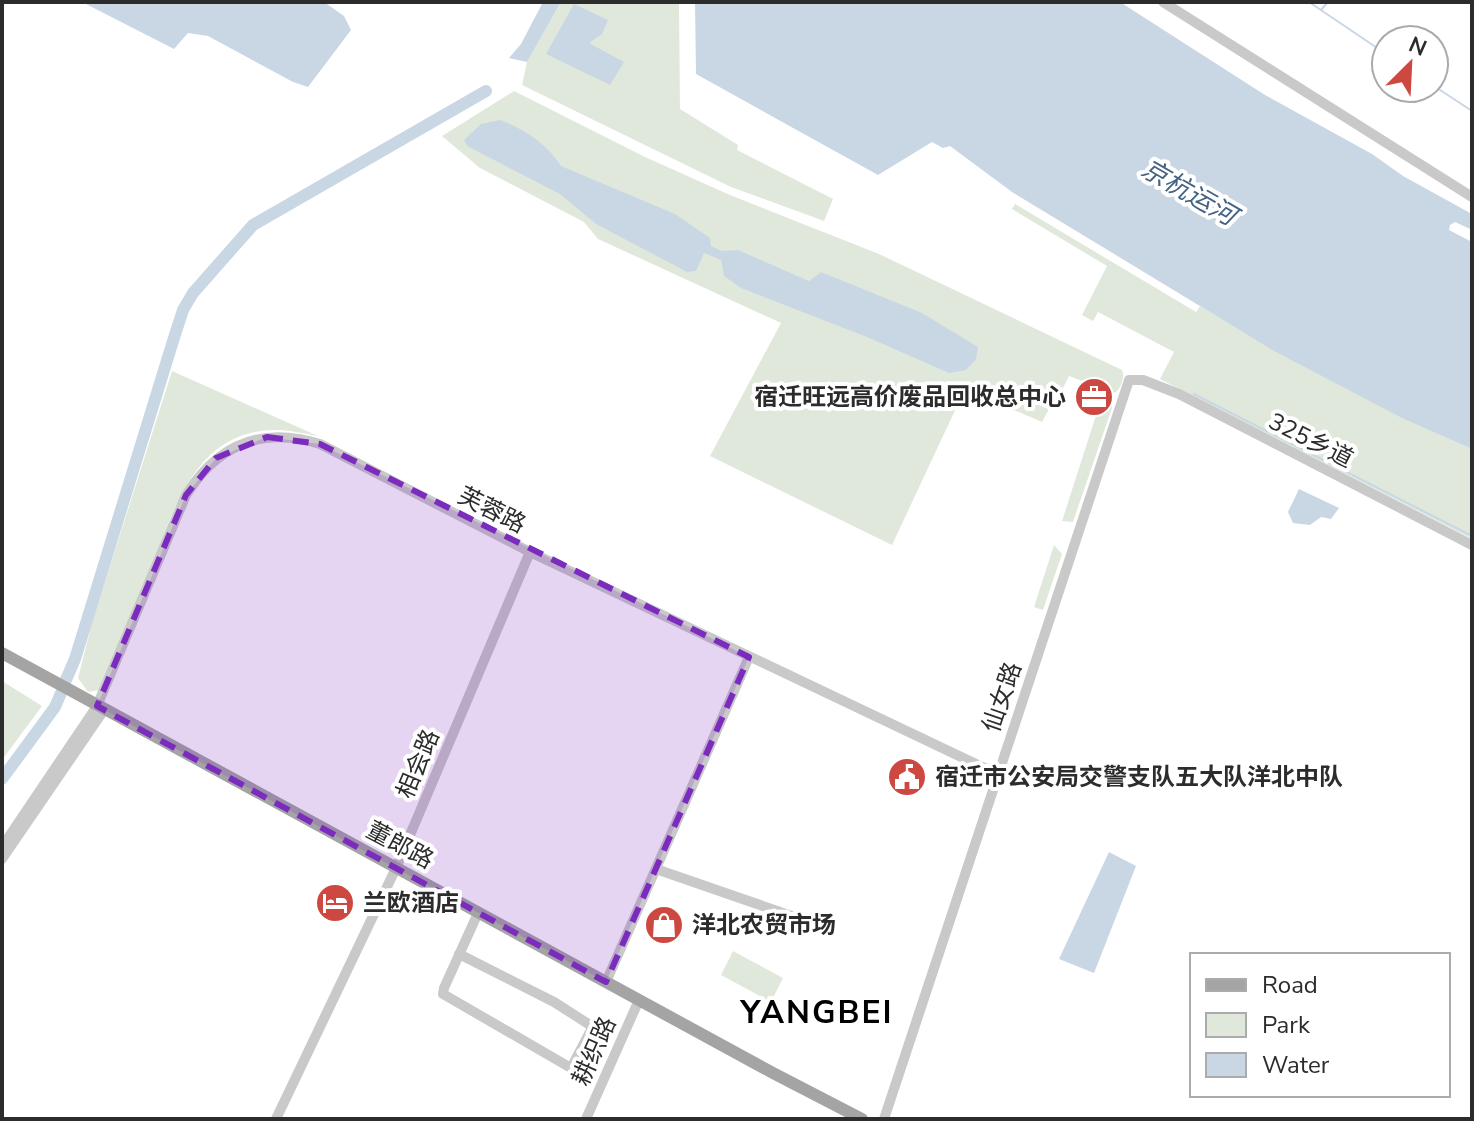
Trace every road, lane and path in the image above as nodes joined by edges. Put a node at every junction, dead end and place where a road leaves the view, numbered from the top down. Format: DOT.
graph roads {
  1 [pos="1163,2"];
  2 [pos="1472,197"];
  3 [pos="1129,380"];
  4 [pos="1472,545"];
  5 [pos="530,552"];
  6 [pos="2,653"];
  7 [pos="749,657"];
  8 [pos="101,708"];
  9 [pos="997,774"];
  10 [pos="2,847"];
  11 [pos="2,859"];
  12 [pos="396,868"];
  13 [pos="656,869"];
  14 [pos="478,913"];
  15 [pos="809,922"];
  16 [pos="459,954"];
  17 [pos="606,982"];
  18 [pos="639,1000"];
  19 [pos="276,1119"];
  20 [pos="586,1119"];
  21 [pos="862,1119"];
  22 [pos="884,1119"];
  1 -- 2 [label="street"];
  3 -- 4 [label="street, 325乡道"];
  3 -- 9 [label="street, 仙女路"];
  5 -- 7 [label="street, 芙蓉路"];
  5 -- 8 [label="street, 芙蓉路"];
  5 -- 12 [label="street, 相会路"];
  6 -- 8 [label="main road, 董郎路"];
  7 -- 9 [label="street, 芙蓉路"];
  7 -- 13 [label="street"];
  8 -- 10 [label="street"];
  8 -- 11 [label="street"];
  8 -- 12 [label="main road, 董郎路"];
  9 -- 22 [label="street, 仙女路"];
  12 -- 14 [label="main road, 董郎路"];
  12 -- 19 [label="street, 相会路"];
  13 -- 15 [label="street"];
  13 -- 17 [label="street"];
  14 -- 16 [label="street"];
  14 -- 17 [label="main road, 董郎路"];
  16 -- 16 [label="street"];
  17 -- 18 [label="main road, 董郎路"];
  18 -- 20 [label="street, 耕织路"];
  18 -- 21 [label="main road, 董郎路"];
}
